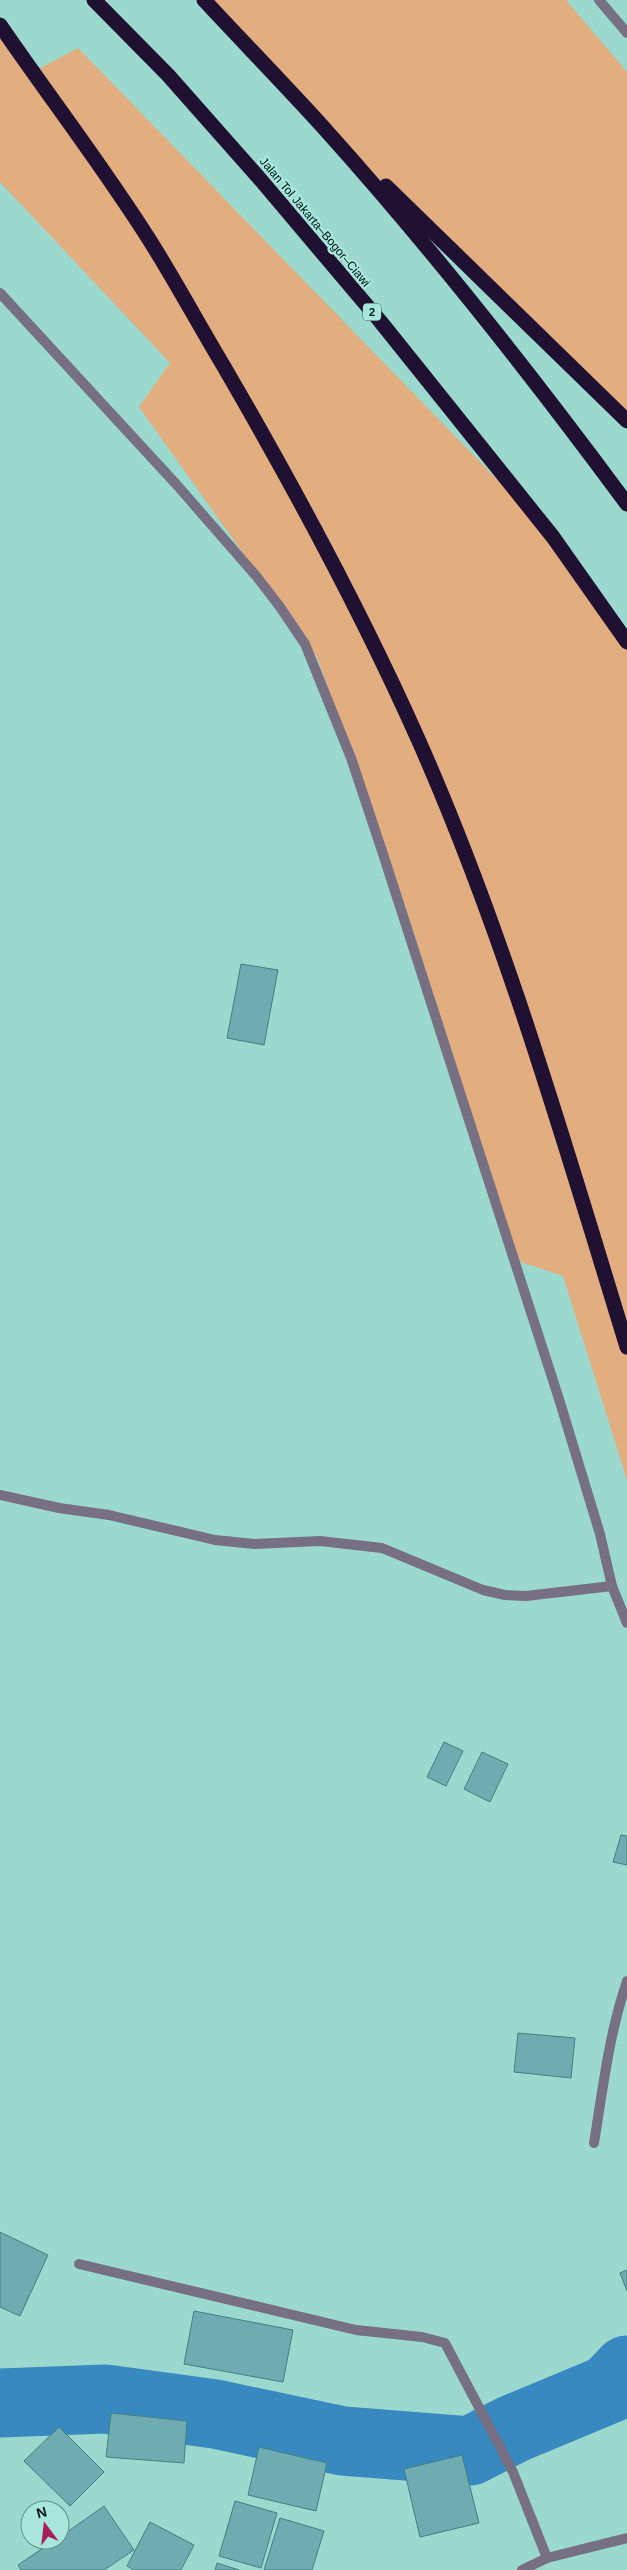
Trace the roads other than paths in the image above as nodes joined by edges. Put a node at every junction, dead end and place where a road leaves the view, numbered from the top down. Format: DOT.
graph roads {
  1 [pos="94,0"];
  2 [pos="204,0"];
  3 [pos="599,0"];
  4 [pos="0,25"];
  5 [pos="627,33"];
  6 [pos="323,126"];
  7 [pos="0,293"];
  8 [pos="627,421"];
  9 [pos="627,504"];
  10 [pos="627,642"];
  11 [pos="627,1347"];
  12 [pos="0,1495"];
  13 [pos="612,1586"];
  14 [pos="627,1623"];
  15 [pos="627,1981"];
  16 [pos="594,2143"];
  17 [pos="79,2264"];
  18 [pos="627,2538"];
  19 [pos="547,2558"];
  20 [pos="522,2570"];
  1 -- 10 [label="highway, Jalan Tol Jakarta–Bogor–Ciawi / 2"];
  2 -- 6 [label="highway"];
  3 -- 5 [label="street"];
  4 -- 11 [label="highway"];
  6 -- 8 [label="highway"];
  6 -- 9 [label="highway"];
  7 -- 13 [label="street"];
  12 -- 13 [label="street"];
  13 -- 14 [label="street"];
  15 -- 16 [label="street"];
  17 -- 19 [label="street"];
  18 -- 19 [label="street"];
  19 -- 20 [label="street"];
}
